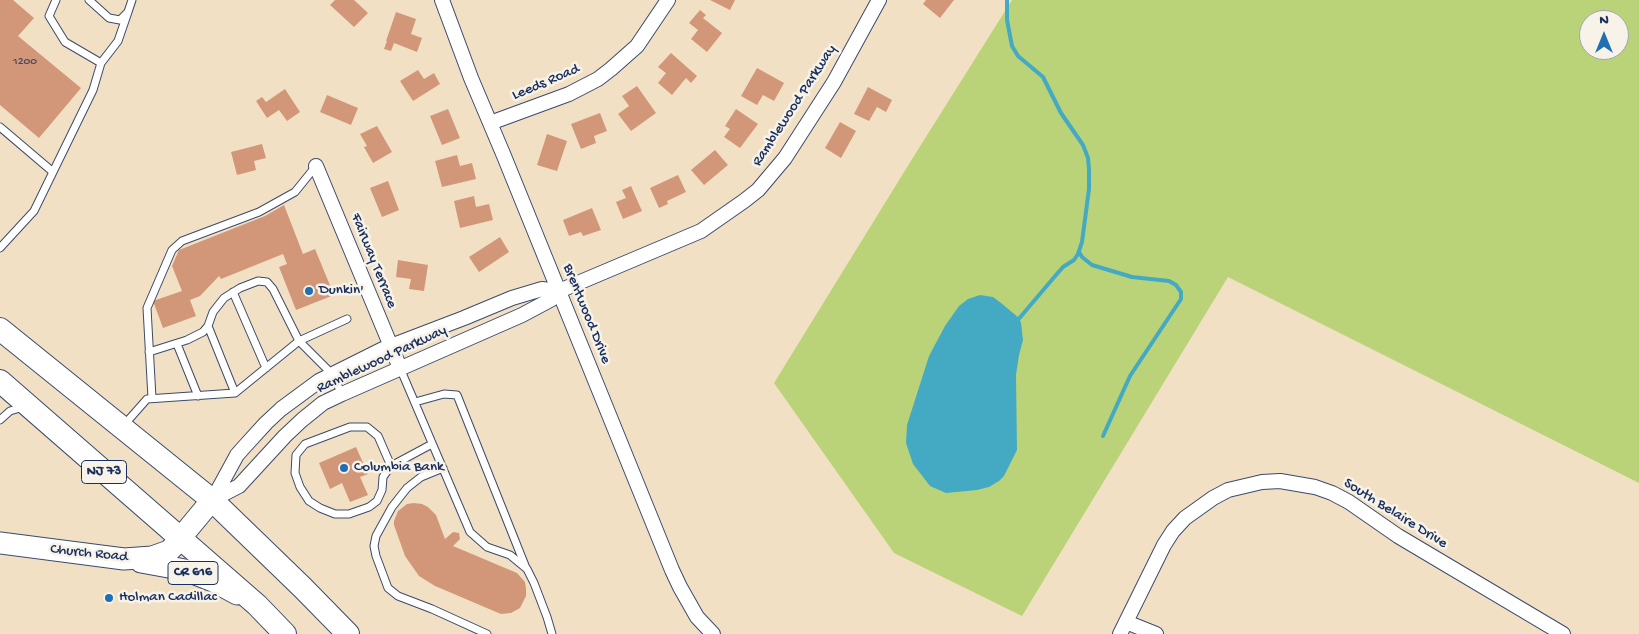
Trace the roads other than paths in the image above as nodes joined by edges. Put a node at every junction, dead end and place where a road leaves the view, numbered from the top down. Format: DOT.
graph roads {
  1 [pos="56,0"];
  2 [pos="88,0"];
  3 [pos="132,0"];
  4 [pos="442,0"];
  5 [pos="668,0"];
  6 [pos="879,0"];
  7 [pos="128,12"];
  8 [pos="102,63"];
  9 [pos="490,123"];
  10 [pos="0,127"];
  11 [pos="316,166"];
  12 [pos="53,172"];
  13 [pos="0,248"];
  14 [pos="559,291"];
  15 [pos="233,292"];
  16 [pos="347,319"];
  17 [pos="208,326"];
  18 [pos="0,329"];
  19 [pos="299,341"];
  20 [pos="177,344"];
  21 [pos="390,346"];
  22 [pos="149,352"];
  23 [pos="266,368"];
  24 [pos="400,368"];
  25 [pos="332,374"];
  26 [pos="0,381"];
  27 [pos="235,393"];
  28 [pos="342,394"];
  29 [pos="198,396"];
  30 [pos="152,398"];
  31 [pos="415,402"];
  32 [pos="31,408"];
  33 [pos="0,420"];
  34 [pos="122,428"];
  35 [pos="432,444"];
  36 [pos="391,466"];
  37 [pos="443,468"];
  38 [pos="212,500"];
  39 [pos="181,539"];
  40 [pos="0,543"];
  41 [pos="124,559"];
  42 [pos="527,569"];
  43 [pos="257,605"];
  44 [pos="1123,628"];
  45 [pos="347,633"];
  46 [pos="285,634"];
  47 [pos="487,634"];
  48 [pos="552,634"];
  49 [pos="713,634"];
  50 [pos="1156,634"];
  51 [pos="1563,634"];
  1 -- 8 [label="lane"];
  2 -- 7 [label="lane"];
  3 -- 7 [label="lane"];
  4 -- 9 [label="street, Brentwood Drive"];
  5 -- 9 [label="street, Leeds Road"];
  6 -- 14 [label="street, Ramblewood Parkway"];
  7 -- 8 [label="lane"];
  8 -- 12 [label="lane"];
  9 -- 14 [label="street, Brentwood Drive"];
  10 -- 12 [label="lane"];
  11 -- 21 [label="street, Fairway Terrace"];
  11 -- 22 [label="lane"];
  12 -- 13 [label="lane"];
  14 -- 21 [label="street, Ramblewood Parkway"];
  14 -- 24 [label="street, Ramblewood Parkway"];
  14 -- 49 [label="street, Brentwood Drive"];
  15 -- 17 [label="lane"];
  15 -- 19 [label="lane"];
  15 -- 23 [label="lane"];
  16 -- 19 [label="lane"];
  17 -- 20 [label="lane"];
  17 -- 27 [label="lane"];
  18 -- 34 [label="highway"];
  19 -- 23 [label="lane"];
  19 -- 25 [label="lane"];
  20 -- 22 [label="lane"];
  20 -- 29 [label="lane"];
  21 -- 24 [label="street, Fairway Terrace"];
  21 -- 25 [label="street, Ramblewood Parkway"];
  22 -- 30 [label="lane"];
  23 -- 27 [label="lane"];
  24 -- 28 [label="street, Ramblewood Parkway"];
  24 -- 31 [label="lane"];
  25 -- 28 [label="lane"];
  25 -- 38 [label="street, Ramblewood Parkway"];
  26 -- 32 [label="highway, NJ 73"];
  27 -- 29 [label="lane"];
  28 -- 38 [label="street, Ramblewood Parkway"];
  29 -- 30 [label="lane"];
  30 -- 34 [label="lane"];
  31 -- 35 [label="lane"];
  31 -- 42 [label="lane"];
  32 -- 33 [label="lane"];
  32 -- 39 [label="highway, NJ 73"];
  34 -- 38 [label="highway"];
  35 -- 36 [label="lane"];
  35 -- 37 [label="lane"];
  36 -- 36 [label="lane"];
  37 -- 42 [label="lane"];
  37 -- 47 [label="lane"];
  38 -- 39 [label="main road, Church Road / CR 616"];
  38 -- 45 [label="highway"];
  39 -- 41 [label="main road, Church Road / CR 616"];
  39 -- 43 [label="highway, NJ 73"];
  40 -- 41 [label="main road, Church Road / CR 616"];
  41 -- 43 [label="main road, CR 616"];
  42 -- 48 [label="lane"];
  43 -- 46 [label="highway, NJ 73"];
  44 -- 50 [label="street"];
  44 -- 51 [label="street, South Belaire Drive"];
}
